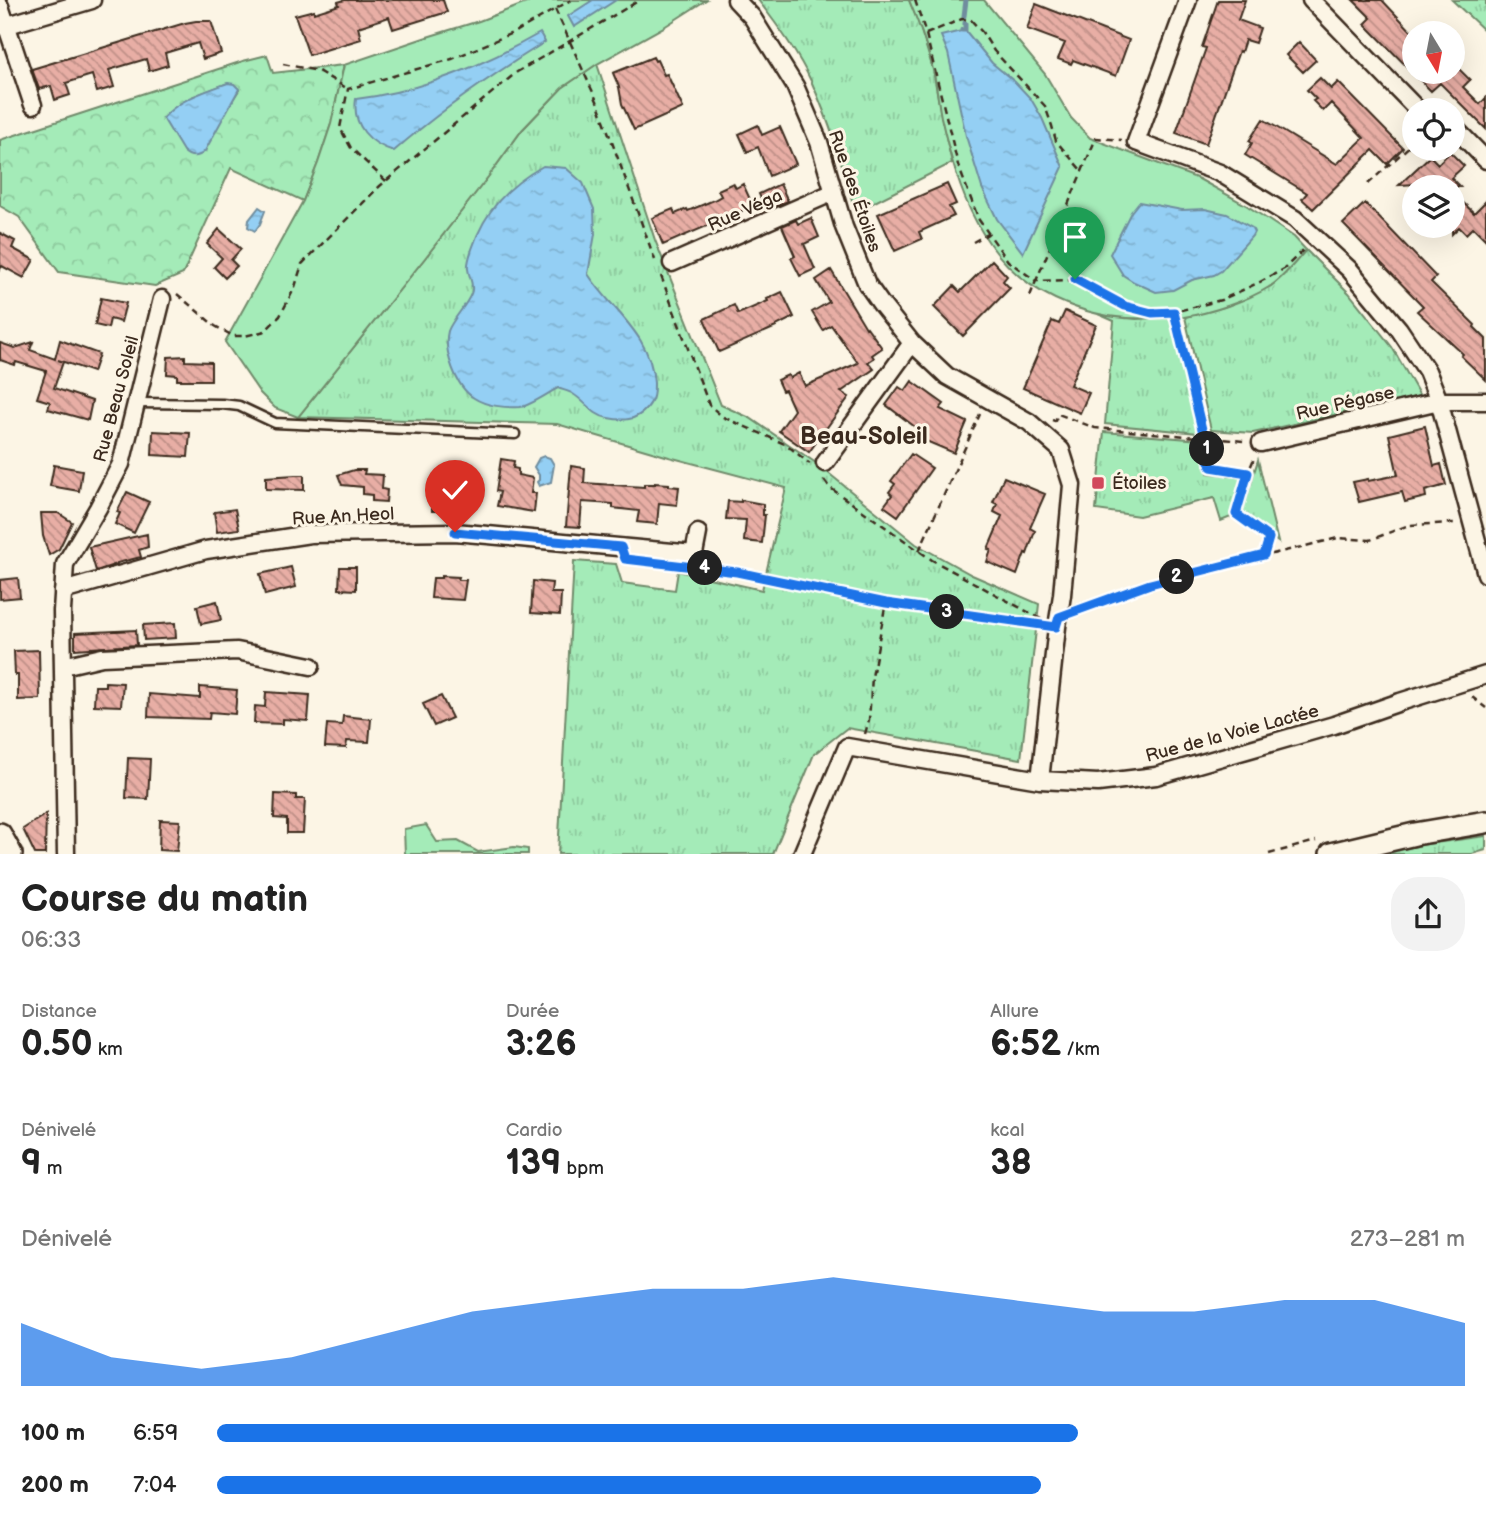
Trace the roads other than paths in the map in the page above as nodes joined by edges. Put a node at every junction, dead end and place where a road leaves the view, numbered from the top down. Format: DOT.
graph roads {
  1 [pos="92,0"];
  2 [pos="736,0"];
  3 [pos="1188,0"];
  4 [pos="1311,0"];
  5 [pos="0,6"];
  6 [pos="8,25"];
  7 [pos="1406,98"];
  8 [pos="33,105"];
  9 [pos="1465,138"];
  10 [pos="1486,160"];
  11 [pos="834,192"];
  12 [pos="671,263"];
  13 [pos="162,299"];
  14 [pos="912,342"];
  15 [pos="1439,401"];
  16 [pos="1486,401"];
  17 [pos="137,404"];
  18 [pos="515,434"];
  19 [pos="1261,443"];
  20 [pos="822,470"];
  21 [pos="698,533"];
  22 [pos="1486,574"];
  23 [pos="63,590"];
  24 [pos="63,666"];
  25 [pos="311,666"];
  26 [pos="1486,675"];
  27 [pos="1040,780"];
  28 [pos="1486,822"];
  29 [pos="0,834"];
  30 [pos="11,854"];
  31 [pos="66,854"];
  32 [pos="802,854"];
  33 [pos="1331,854"];
  1 -- 6 [label="street"];
  2 -- 11 [label="street, Rue des Étoiles"];
  3 -- 15 [label="street"];
  4 -- 7 [label="street"];
  5 -- 6 [label="street"];
  6 -- 8 [label="street"];
  9 -- 10 [label="street"];
  11 -- 12 [label="street, Rue Véga"];
  11 -- 14 [label="street, Rue des Étoiles"];
  13 -- 17 [label="street, Rue Beau Soleil"];
  14 -- 20 [label="street"];
  14 -- 27 [label="street, Rue des Étoiles"];
  15 -- 16 [label="street, Rue Pégase"];
  15 -- 19 [label="street, Rue Pégase"];
  15 -- 22 [label="street"];
  17 -- 18 [label="lane"];
  17 -- 23 [label="street, Rue Beau Soleil"];
  21 -- 23 [label="street, Rue An Heol"];
  23 -- 24 [label="street, Rue Beau Soleil"];
  24 -- 25 [label="street"];
  24 -- 31 [label="street, Rue Beau Soleil"];
  26 -- 27 [label="street, Rue de la Voie Lactée"];
  27 -- 32 [label="street, Rue de la Voie Lactée"];
  28 -- 33 [label="street"];
  29 -- 30 [label="street"];
}
